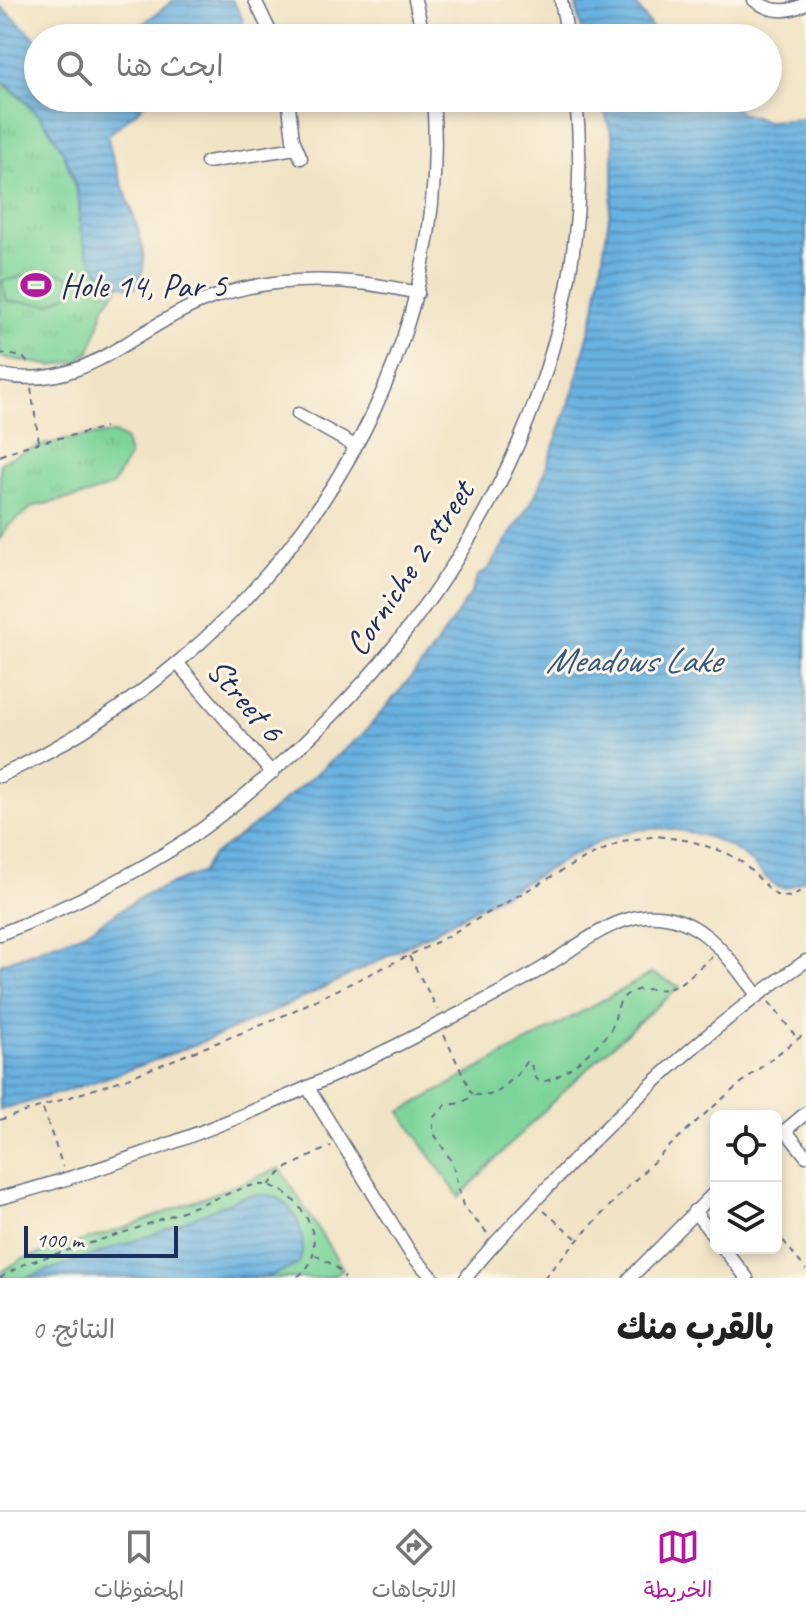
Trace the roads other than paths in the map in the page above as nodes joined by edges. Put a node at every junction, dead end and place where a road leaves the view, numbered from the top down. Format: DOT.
graph roads {
  1 [pos="255,0"];
  2 [pos="415,0"];
  3 [pos="561,0"];
  4 [pos="754,0"];
  5 [pos="806,3"];
  6 [pos="266,24"];
  7 [pos="421,24"];
  8 [pos="565,24"];
  9 [pos="289,112"];
  10 [pos="434,112"];
  11 [pos="576,112"];
  12 [pos="207,162"];
  13 [pos="418,293"];
  14 [pos="0,375"];
  15 [pos="298,414"];
  16 [pos="355,446"];
  17 [pos="178,664"];
  18 [pos="272,773"];
  19 [pos="0,776"];
  20 [pos="0,934"];
  21 [pos="806,961"];
  22 [pos="757,995"];
  23 [pos="308,1088"];
  24 [pos="806,1113"];
  25 [pos="782,1133"];
  26 [pos="782,1135"];
  27 [pos="806,1156"];
  28 [pos="710,1196"];
  29 [pos="0,1198"];
  30 [pos="694,1211"];
  31 [pos="710,1231"];
  32 [pos="411,1254"];
  33 [pos="728,1254"];
  34 [pos="469,1274"];
  35 [pos="417,1278"];
  36 [pos="433,1278"];
  37 [pos="458,1278"];
  38 [pos="630,1278"];
  39 [pos="747,1278"];
  1 -- 6 [label="street"];
  2 -- 7 [label="street"];
  3 -- 8 [label="street"];
  4 -- 5 [label="street"];
  9 -- 12 [label="street"];
  10 -- 13 [label="street"];
  11 -- 18 [label="street, Corniche 2 street"];
  13 -- 14 [label="street"];
  13 -- 16 [label="street"];
  15 -- 16 [label="street"];
  16 -- 17 [label="street"];
  17 -- 18 [label="street, Street 6"];
  17 -- 19 [label="street"];
  18 -- 20 [label="street, Corniche 2 street"];
  21 -- 22 [label="street"];
  22 -- 23 [label="street"];
  22 -- 34 [label="street"];
  23 -- 29 [label="street"];
  23 -- 32 [label="street"];
  24 -- 25 [label="street"];
  26 -- 27 [label="street"];
  28 -- 30 [label="street"];
  30 -- 31 [label="street"];
  30 -- 38 [label="street"];
  32 -- 35 [label="street"];
  32 -- 36 [label="street"];
  33 -- 39 [label="street"];
  34 -- 37 [label="street"];
}
